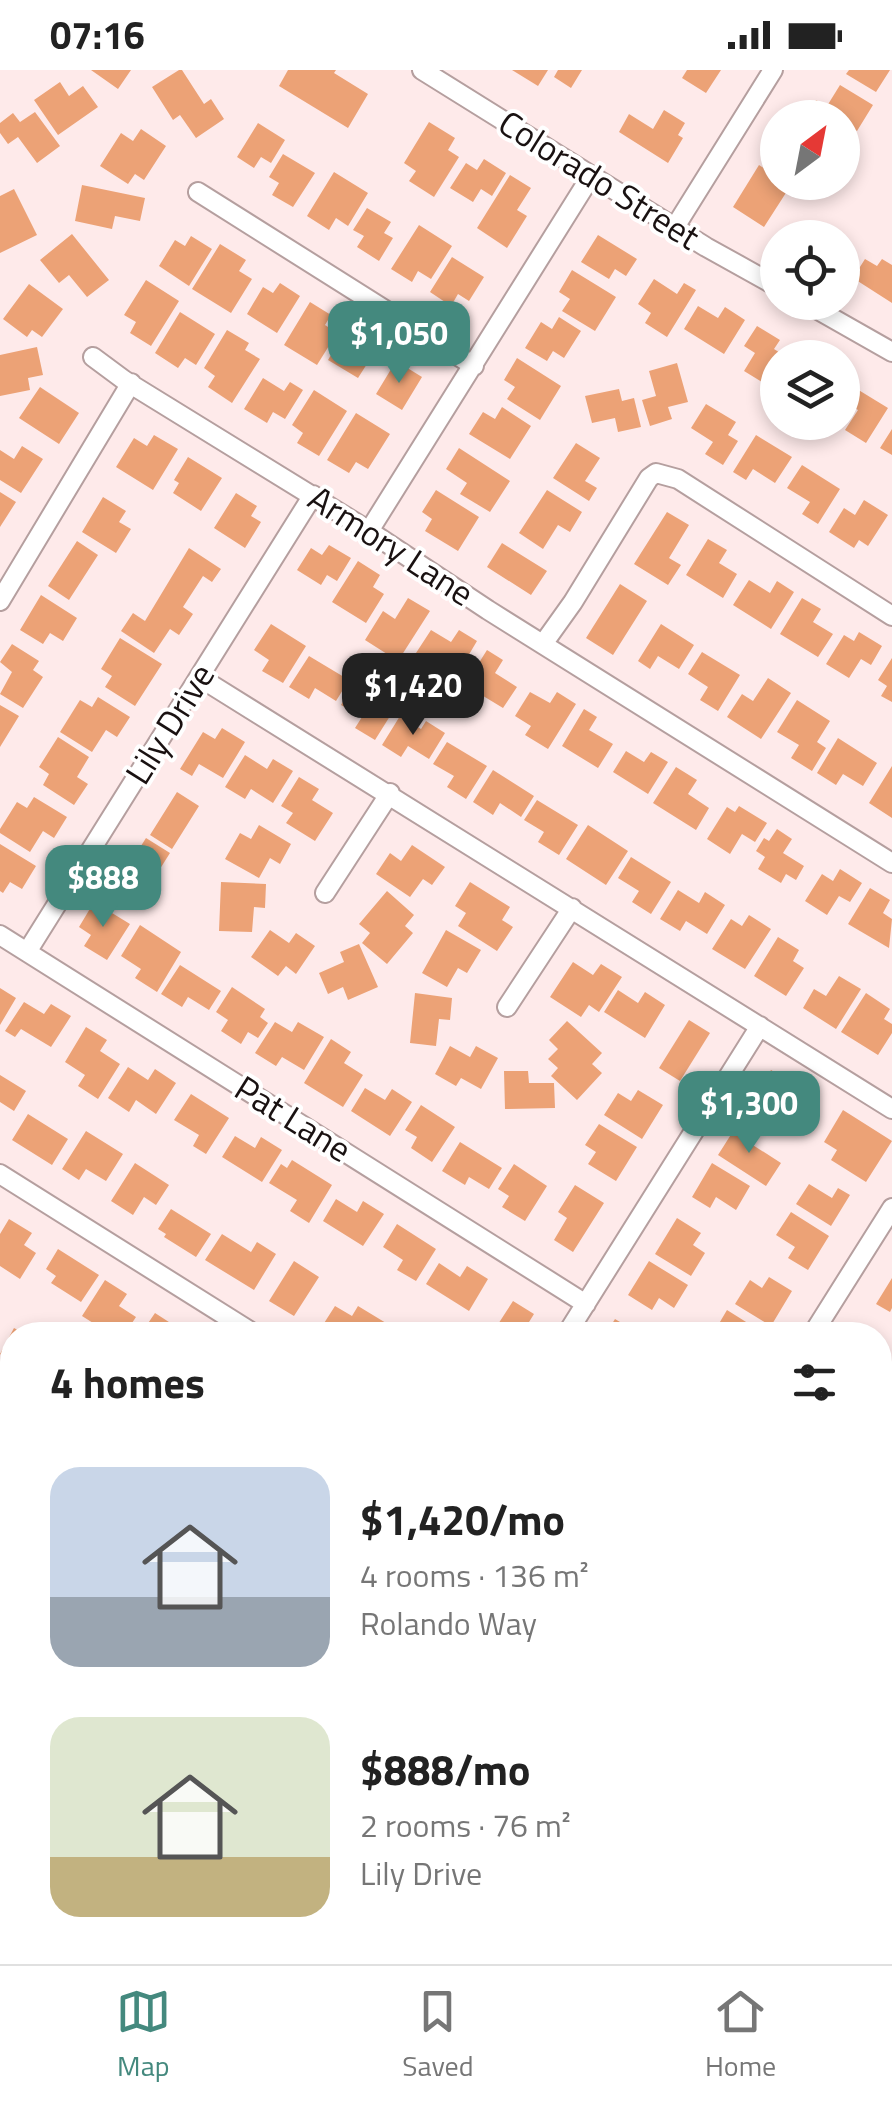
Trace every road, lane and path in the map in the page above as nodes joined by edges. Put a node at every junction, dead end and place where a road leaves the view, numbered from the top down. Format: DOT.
graph roads {
  1 [pos="422,70"];
  2 [pos="462,70"];
  3 [pos="773,70"];
  4 [pos="450,88"];
  5 [pos="591,176"];
  6 [pos="198,192"];
  7 [pos="675,227"];
  8 [pos="760,277"];
  9 [pos="836,320"];
  10 [pos="892,352"];
  11 [pos="93,357"];
  12 [pos="474,366"];
  13 [pos="131,383"];
  14 [pos="313,495"];
  15 [pos="370,530"];
  16 [pos="0,601"];
  17 [pos="892,616"];
  18 [pos="543,644"];
  19 [pos="200,677"];
  20 [pos="390,793"];
  21 [pos="892,863"];
  22 [pos="325,892"];
  23 [pos="572,908"];
  24 [pos="0,934"];
  25 [pos="28,952"];
  26 [pos="506,1007"];
  27 [pos="760,1026"];
  28 [pos="892,1109"];
  29 [pos="0,1174"];
  30 [pos="892,1208"];
  31 [pos="586,1304"];
  32 [pos="235,1322"];
  33 [pos="574,1322"];
  34 [pos="820,1322"];
  1 -- 4 [label="street, Colorado Street"];
  2 -- 4 [label="street"];
  3 -- 7 [label="street"];
  4 -- 5 [label="street, Colorado Street"];
  5 -- 7 [label="street, Colorado Street"];
  5 -- 12 [label="street"];
  6 -- 12 [label="street"];
  7 -- 8 [label="street, Colorado Street"];
  9 -- 10 [label="street"];
  11 -- 13 [label="street, Armory Lane"];
  12 -- 15 [label="street"];
  13 -- 14 [label="street, Armory Lane"];
  13 -- 16 [label="street"];
  14 -- 15 [label="street, Armory Lane"];
  14 -- 19 [label="street, Lily Drive"];
  15 -- 18 [label="street, Armory Lane"];
  17 -- 18 [label="street"];
  18 -- 21 [label="street, Armory Lane"];
  19 -- 20 [label="street"];
  19 -- 25 [label="street, Lily Drive"];
  20 -- 22 [label="street"];
  20 -- 23 [label="street"];
  23 -- 26 [label="street"];
  23 -- 27 [label="street"];
  24 -- 25 [label="street, Pat Lane"];
  25 -- 31 [label="street, Pat Lane"];
  27 -- 28 [label="street"];
  27 -- 31 [label="street"];
  29 -- 32 [label="street"];
  30 -- 34 [label="street"];
  31 -- 33 [label="street"];
}
